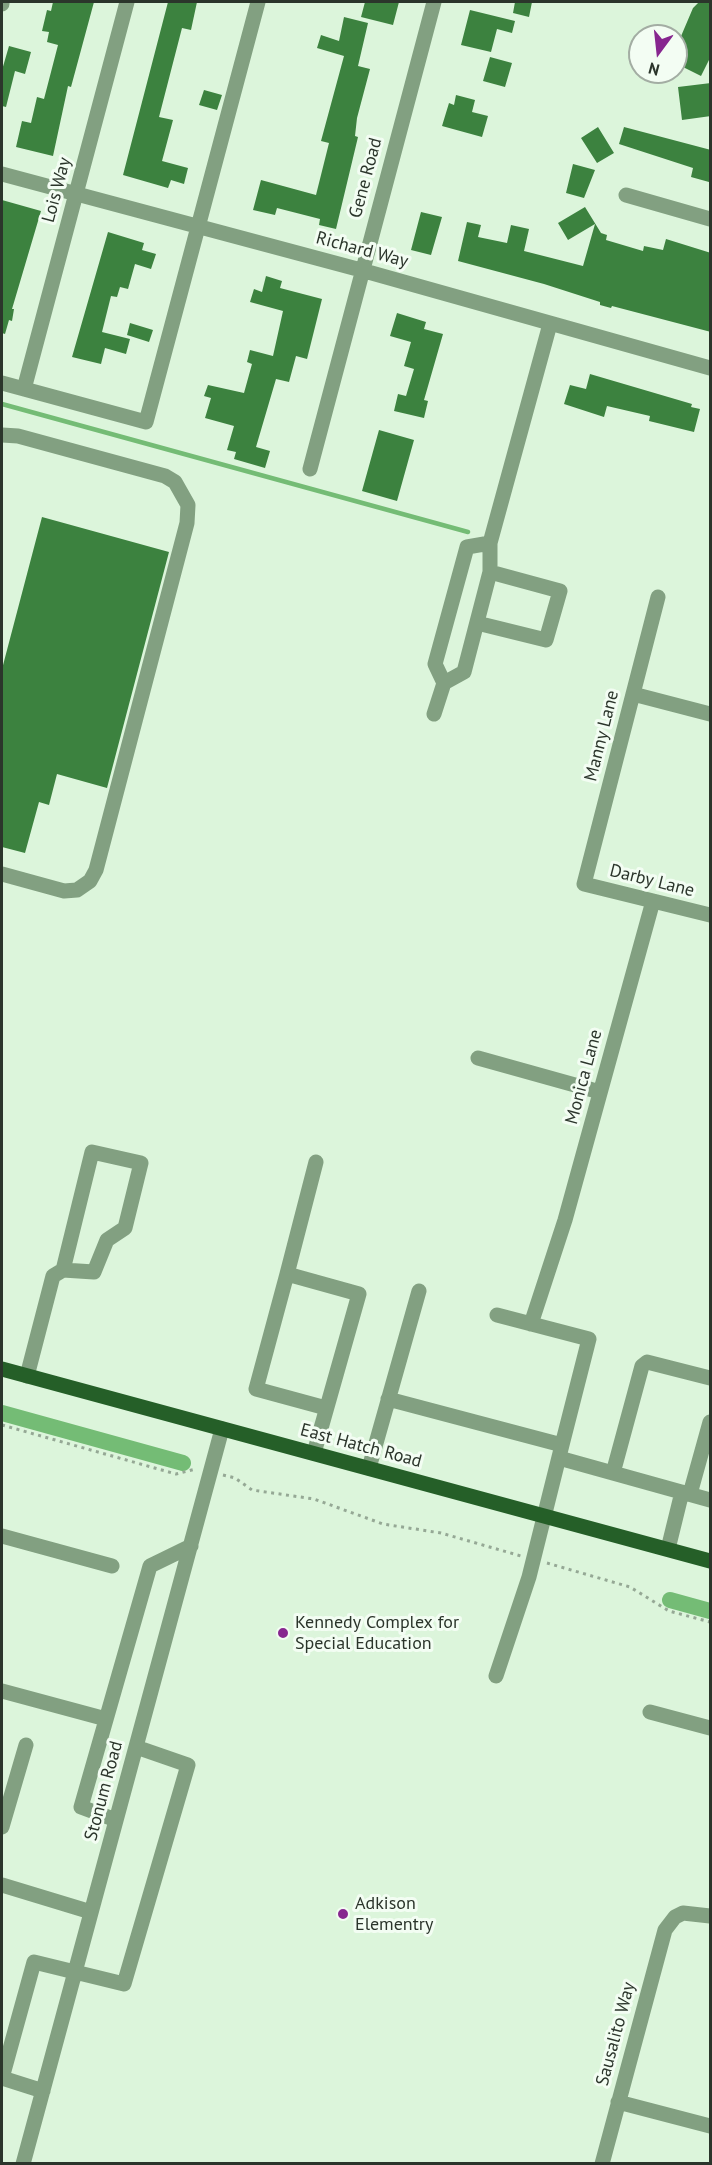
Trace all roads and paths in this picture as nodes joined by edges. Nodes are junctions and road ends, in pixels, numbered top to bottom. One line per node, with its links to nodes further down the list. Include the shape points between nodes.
1 (127, 2): 5 (street, Lois Way)
2 (258, 2): 8 (street)
3 (434, 2): 9 (street, Gene Road)
4 (2, 174): 5 (street, Richard Way)
5 (76, 195): 8 (street, Richard Way); 13 (street, Lois Way)
6 (626, 195): 7 (street)
7 (711, 219)
8 (197, 227): 9 (street, Richard Way); 13 (street, via 146,422)
9 (361, 270): 10 (street, Richard Way); 15 (street, Gene Road)
10 (550, 324): 11 (street, Richard Way); 16 (street)
11 (711, 368)
12 (2, 383): 13 (street)
13 (24, 389)
14 (2, 435): 24 (street, via 165,476 175,482 188,505 187,523 96,870 90,881 77,890 64,891)
15 (310, 469)
16 (490, 543): 17 (street); 20 (street, via 467,547 435,664)
17 (490, 572): 19 (street); 19 (street, via 560,591 546,640)
18 (658, 597): 21 (street, Manny Lane)
19 (477, 623): 20 (street, via 464,672)
20 (444, 683): 22 (street)
21 (633, 694): 23 (street); 25 (street, Manny Lane)
22 (435, 714)
23 (711, 714)
24 (2, 874)
25 (584, 884): 26 (street, Darby Lane)
26 (653, 901): 27 (street, Darby Lane); 29 (street, Monica Lane)
27 (711, 915)
28 (478, 1058): 29 (street)
29 (600, 1092): 35 (street, Monica Lane)
30 (316, 1162): 32 (street)
31 (63, 1270): 31 (street, via 92,1152 141,1163 125,1228 107,1240 94,1272); 37 (street, via 53,1276)
32 (287, 1274): 40 (street, via 256,1389); 40 (street, via 359,1294)
33 (419, 1291): 39 (street)
34 (497, 1315): 35 (street)
35 (531, 1324): 44 (street, via 589,1339)
36 (2, 1369): 37 (main road, East Hatch Road)
37 (27, 1376): 43 (main road, East Hatch Road)
38 (711, 1378): 48 (street, via 647,1362 642,1366)
39 (388, 1399): 44 (street); 46 (street)
40 (326, 1408): 45 (street)
41 (711, 1422): 49 (street)
42 (2, 1425): 47 (path, via 176,1474 196,1469)
43 (222, 1429): 45 (main road, East Hatch Road); 47 (street, Stonum Road)
44 (560, 1452): 48 (street); 51 (street)
45 (314, 1453): 46 (main road, East Hatch Road)
46 (369, 1468): 51 (main road, East Hatch Road)
47 (211, 1472): 53 (street, Stonum Road); 55 (path, via 235,1478 252,1490 314,1499 384,1524 441,1533)
48 (613, 1473): 49 (street)
49 (686, 1493): 50 (street); 54 (street)
50 (711, 1500)
51 (545, 1516): 54 (main road, East Hatch Road); 55 (street)
52 (2, 1536): 57 (street)
53 (190, 1546): 62 (street, via 150,1566); 65 (street, Stonum Road)
54 (668, 1549): 56 (main road, East Hatch Road)
55 (534, 1560): 58 (path, via 630,1587 669,1611); 59 (street)
56 (711, 1561)
57 (112, 1566)
58 (711, 1622)
59 (496, 1676)
60 (2, 1691): 62 (street)
61 (650, 1712): 63 (street)
62 (106, 1719): 66 (street, via 81,1807)
63 (711, 1728)
64 (26, 1745): 67 (street)
65 (136, 1747): 66 (street, Stonum Road); 71 (street, via 188,1765 124,1984)
66 (116, 1820): 69 (street, Stonum Road)
67 (2, 1827)
68 (2, 1885): 69 (street)
69 (91, 1912): 71 (street, Stonum Road)
70 (711, 1916): 74 (street, Sausalito Way, via 688,1912 675,1917 665,1930)
71 (75, 1972): 72 (street, via 34,1962); 73 (street, Stonum Road)
72 (2, 2078): 73 (street)
73 (43, 2091): 76 (street, Stonum Road)
74 (618, 2102): 75 (street); 77 (street, Sausalito Way)
75 (711, 2126)
76 (23, 2163)
77 (602, 2163)

